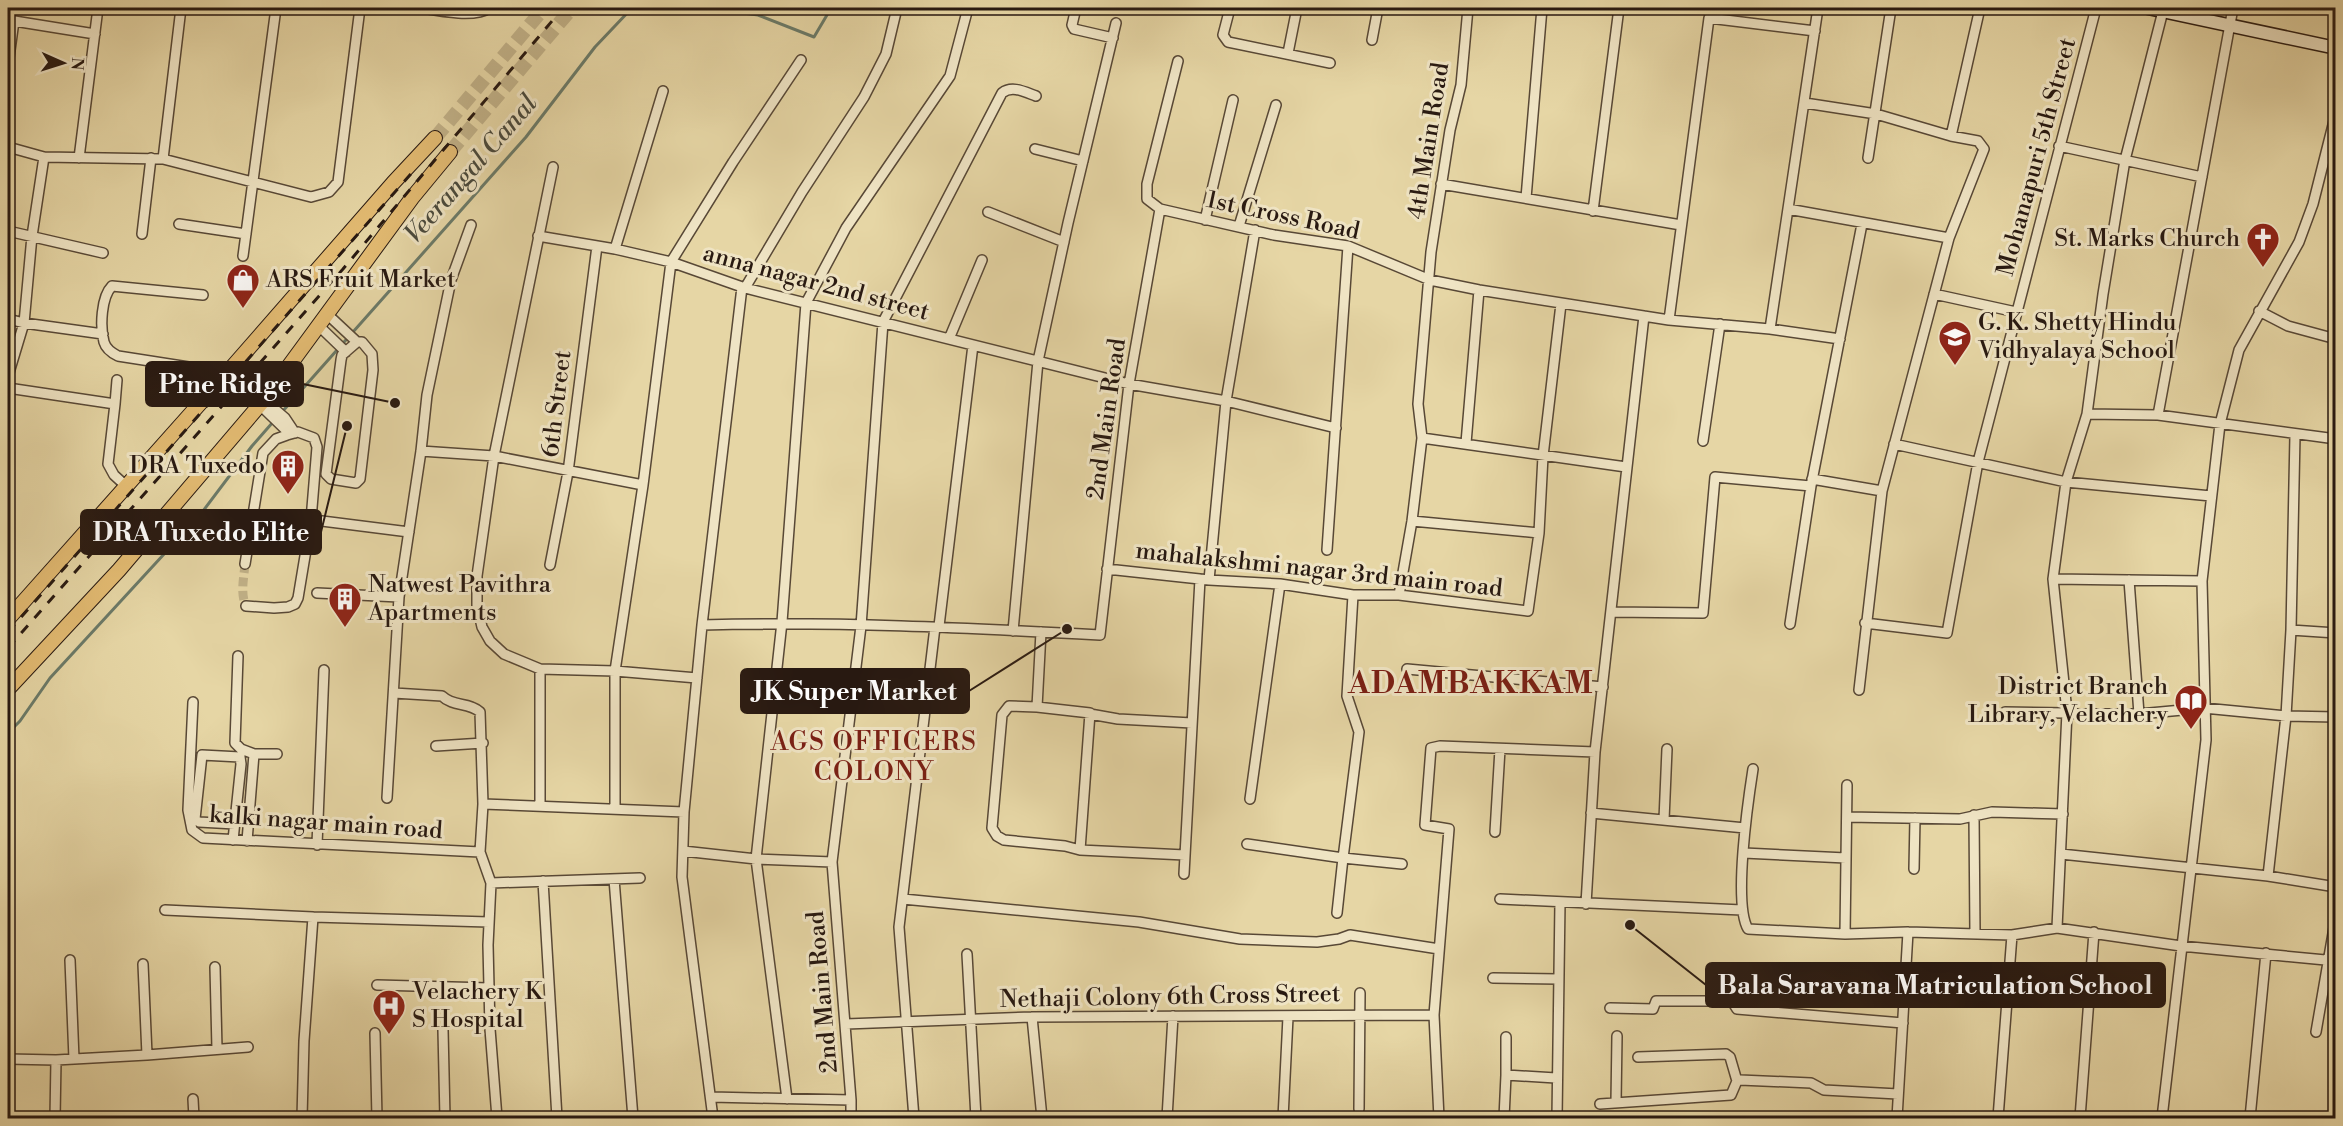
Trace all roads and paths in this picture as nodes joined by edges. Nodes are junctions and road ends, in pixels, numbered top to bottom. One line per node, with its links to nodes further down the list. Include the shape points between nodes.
1 (98, 8): 28 (street)
2 (181, 8): 54 (street)
3 (276, 8): 59 (street)
4 (360, 8): 59 (street, via 338,182 329,192 311,197)
5 (423, 8): 22 (street)
6 (489, 8): 22 (street, via 463,13)
7 (897, 8): 90 (street, via 886,54 864,97)
8 (968, 8): 94 (street, via 950,76 846,228)
9 (1076, 8): 29 (street, via 1072,25 1076,30)
10 (1230, 8): 32 (street, via 1225,40)
11 (1297, 8): 32 (street)
12 (1378, 8): 30 (street)
13 (1468, 8): 61 (street, 4th Main Road, via 1461,85)
14 (1542, 8): 63 (street)
15 (1619, 8): 66 (street)
16 (1818, 8): 27 (street)
17 (1891, 8): 43 (street)
18 (1980, 8): 44 (street)
19 (2096, 8): 46 (street, Mohanapuri 5th Street)
20 (2148, 8): 23 (street)
21 (2233, 8): 26 (street)
22 (436, 9)
23 (2163, 11): 26 (street); 55 (street)
24 (11, 20): 28 (street); 36 (street)
25 (1116, 23): 29 (street)
26 (2229, 26): 31 (street); 58 (street)
27 (1815, 31): 40 (street); 72 (street, via 1709,18)
28 (94, 34): 51 (street)
29 (1113, 38): 56 (street)
30 (1372, 40)
31 (2336, 48)
32 (1288, 53): 35 (street)
33 (801, 60): 88 (street)
34 (1178, 61): 64 (street, via 1147,184 1147,199)
35 (1330, 63)
36 (8, 65)
37 (663, 91): 84 (street)
38 (1036, 96): 102 (street, via 1011,89 1002,93)
39 (1233, 100): 68 (street)
40 (1805, 103): 43 (street); 65 (street)
41 (1276, 105): 73 (street)
42 (2336, 113): 96 (street, via 2299,242)
43 (1876, 114): 44 (street); 53 (street)
44 (1951, 136): 80 (street, via 1978,141 1984,150)
45 (435, 138): 60 (main road)
46 (2059, 146): 55 (street); 97 (street, Mohanapuri 5th Street)
47 (8, 147): 50 (street)
48 (1035, 149): 56 (street)
49 (450, 152): 62 (main road)
50 (44, 157): 51 (street); 78 (street)
51 (79, 158): 52 (street)
52 (151, 158): 54 (street); 76 (street)
53 (1868, 158)
54 (163, 159): 59 (street)
55 (2126, 160): 58 (street); 122 (street)
56 (1083, 161): 81 (street)
57 (553, 167): 79 (street)
58 (2202, 177): 123 (street)
59 (253, 181): 77 (street)
60 (393, 183): 62 (main road); 114 (main road)
61 (1441, 184): 63 (street); 89 (street, 4th Main Road)
62 (412, 198): 100 (main road)
63 (1526, 198): 66 (street)
64 (1160, 210): 68 (street, 1st Cross Road); 117 (street, 2nd Main Road)
65 (1788, 210): 70 (street); 105 (street)
66 (1593, 211): 72 (street)
67 (988, 212): 81 (street)
68 (1205, 220): 73 (street, 1st Cross Road)
69 (179, 224): 77 (street)
70 (1862, 224): 80 (street); 109 (street)
71 (471, 225): 133 (street, via 451,280 438,338)
72 (1681, 225): 101 (street)
73 (1239, 226): 74 (street, 1st Cross Road)
74 (1255, 230): 83 (street, 1st Cross Road); 119 (street)
75 (8, 231): 78 (street)
76 (142, 234)
77 (246, 234): 86 (street)
78 (32, 236): 85 (street); 103 (street)
79 (538, 236): 82 (street, anna nagar 2nd street); 134 (street)
80 (1949, 238): 92 (street)
81 (1064, 242): 113 (street)
82 (597, 246): 84 (street, anna nagar 2nd street); 138 (street, 6th Street)
83 (1348, 246): 89 (street, 1st Cross Road); 125 (street)
84 (615, 249): 88 (street, anna nagar 2nd street)
85 (103, 253)
86 (243, 256)
87 (982, 260): 108 (street)
88 (671, 262): 90 (street, anna nagar 2nd street); 141 (street)
89 (1430, 280): 91 (street, 1st Cross Road); 128 (street, 4th Main Road, via 1418,404)
90 (743, 288): 94 (street, anna nagar 2nd street); 167 (street)
91 (1479, 290): 95 (street, 1st Cross Road); 131 (street)
92 (1934, 294): 97 (street); 132 (street)
93 (203, 295): 106 (street, via 112,286 106,291)
94 (806, 303): 102 (street, anna nagar 2nd street); 165 (street)
95 (1561, 304): 98 (street, 1st Cross Road); 135 (street)
96 (2259, 311): 110 (street, via 2288,326); 124 (street, via 2239,350)
97 (2016, 312): 136 (street, Mohanapuri 5th Street)
98 (1644, 316): 101 (street, 1st Cross Road); 137 (street)
99 (8, 319): 103 (street)
100 (323, 320): 107 (street); 112 (street); 121 (main road)
101 (1669, 320): 104 (street, 1st Cross Road)
102 (883, 322): 108 (street, anna nagar 2nd street); 169 (street, 2nd Main Road)
103 (24, 323): 106 (street); 115 (street)
104 (1720, 324): 105 (street, 1st Cross Road); 130 (street)
105 (1770, 329): 109 (street, 1st Cross Road)
106 (103, 334): 114 (street, via 108,349 118,356)
107 (351, 337): 112 (street); 112 (street, via 370,349 373,370 360,479 356,483 331,479 326,474)
108 (949, 339): 111 (street, anna nagar 2nd street)
109 (1840, 339): 139 (street)
110 (2336, 339)
111 (973, 345): 113 (street, anna nagar 2nd street); 170 (street)
112 (341, 348)
113 (1038, 361): 117 (street, anna nagar 2nd street); 172 (street)
114 (227, 373): 142 (main road)
115 (8, 376)
116 (117, 380): 120 (street)
117 (1129, 384): 119 (street, anna nagar 2nd street); 152 (street, 2nd Main Road)
118 (8, 388): 120 (street)
119 (1226, 401): 125 (street, anna nagar 2nd street); 153 (street)
120 (115, 404): 142 (street, via 108,464)
121 (266, 407): 126 (street); 182 (main road)
122 (2087, 414): 123 (street); 140 (street)
123 (2158, 415): 124 (street)
124 (2220, 424): 127 (street); 144 (street)
125 (1336, 428): 149 (street)
126 (292, 433): 150 (street, via 276,439 263,453); 162 (street, via 307,434 314,438 317,447 311,520 298,598 288,608)
127 (2295, 435): 129 (street); 171 (street)
128 (1422, 438): 131 (street); 146 (street, 4th Main Road)
129 (2336, 439)
130 (1703, 441)
131 (1467, 443): 135 (street)
132 (1894, 444): 136 (street); 143 (street)
133 (421, 451): 134 (street); 147 (street)
134 (494, 456): 138 (street); 176 (street, via 477,576 477,605 490,641 504,654)
135 (1544, 456): 137 (street); 148 (street)
136 (1978, 462): 140 (street); 166 (street, Mohanapuri 5th Street, via 1947,633)
137 (1626, 467): 163 (street)
138 (568, 472): 141 (street); 151 (street, 6th Street)
139 (1811, 482): 143 (street); 163 (street, via 1715,477 1703,613); 168 (street)
140 (2066, 482): 144 (street); 154 (street)
141 (643, 485): 179 (street)
142 (126, 486): 164 (main road)
143 (1882, 491): 166 (street)
144 (2211, 496): 156 (street)
145 (322, 520): 147 (street)
146 (1412, 521): 148 (street); 160 (street, 4th Main Road)
147 (409, 532): 161 (street)
148 (1539, 533): 160 (street, mahalakshmi nagar 3rd main road, via 1528,611)
149 (1327, 550)
150 (245, 564)
151 (550, 565)
152 (1107, 569): 153 (street, mahalakshmi nagar 3rd main road); 173 (street, 2nd Main Road, via 1100,635)
153 (1204, 579): 157 (street, mahalakshmi nagar 3rd main road); 194 (street)
154 (2053, 579): 155 (street); 189 (street)
155 (2129, 580): 156 (street); 191 (street)
156 (2202, 581): 187 (street)
157 (1280, 584): 159 (street, mahalakshmi nagar 3rd main road); 206 (street)
158 (317, 593): 161 (street)
159 (1353, 595): 160 (street, mahalakshmi nagar 3rd main road); 233 (street, via 1347,696 1359,732)
160 (1399, 595)
161 (399, 597): 184 (street)
162 (246, 606)
163 (1611, 612): 181 (street)
164 (8, 619)
165 (782, 622): 167 (street); 169 (street); 232 (street)
166 (1865, 623): 183 (street)
167 (702, 624): 180 (street)
168 (1790, 624)
169 (861, 626): 170 (street); 235 (street, 2nd Main Road)
170 (937, 626): 172 (street); 246 (street)
171 (2291, 630): 174 (street); 192 (street)
172 (1013, 631): 173 (street)
173 (1041, 632): 186 (street)
174 (2336, 633)
175 (238, 656): 200 (street, via 235,743)
176 (540, 669): 179 (street); 208 (street)
177 (1407, 669): 181 (street)
178 (324, 670): 225 (street)
179 (615, 671): 180 (street); 209 (street)
180 (696, 678): 210 (street)
181 (1603, 687): 199 (street)
182 (8, 689)
183 (1859, 690)
184 (394, 693): 195 (street, via 442,696 448,702 474,706 480,712); 205 (street)
185 (193, 702): 203 (street, kalki nagar main road)
186 (1037, 706): 190 (street); 226 (street, via 1009,706 1002,715 992,828 1004,840)
187 (2204, 708): 191 (street); 192 (street); 238 (street, via 2206,740)
188 (2005, 712): 189 (street)
189 (2067, 712): 191 (street); 212 (street)
190 (1090, 714): 194 (street); 226 (street)
191 (2139, 714)
192 (2286, 717): 193 (street); 240 (street)
193 (2336, 717)
194 (1192, 723): 231 (street)
195 (483, 744): 196 (street); 207 (street)
196 (436, 746)
197 (1500, 749): 199 (street); 220 (street); 263 (street, via 1431,748 1425,825 1449,829)
198 (1667, 749): 216 (street)
199 (1595, 752): 211 (street)
200 (254, 753): 201 (street); 223 (street)
201 (277, 754)
202 (1753, 769): 219 (street)
203 (193, 785): 217 (street, via 195,819); 218 (street, via 202,755 240,757); 221 (street, kalki nagar main road, via 188,810 192,830)
204 (1847, 785): 214 (street)
205 (387, 798)
206 (1250, 799)
207 (483, 804): 208 (street); 228 (street)
208 (540, 806): 209 (street)
209 (615, 807): 210 (street)
210 (684, 812): 227 (street)
211 (1591, 813): 216 (street); 249 (street)
212 (2063, 814): 213 (street); 230 (street)
213 (1974, 815): 215 (street, via 1960,819); 260 (street)
214 (1846, 817): 215 (street); 234 (street)
215 (1915, 818): 237 (street)
216 (1664, 820): 219 (street)
217 (201, 822): 218 (street); 221 (street)
218 (235, 824): 222 (street)
219 (1745, 828): 229 (street)
220 (1495, 832)
221 (201, 836): 222 (street, kalki nagar main road)
222 (233, 840): 223 (street, kalki nagar main road)
223 (247, 841): 225 (street, kalki nagar main road)
224 (1247, 844): 233 (street)
225 (317, 845): 228 (street, kalki nagar main road)
226 (1080, 850): 231 (street)
227 (683, 851): 232 (street); 301 (street, via 682,877)
228 (480, 852): 244 (street)
229 (1744, 853): 234 (street); 251 (street)
230 (2061, 854): 238 (street); 256 (street)
231 (1185, 855): 239 (street)
232 (756, 858): 235 (street); 303 (street)
233 (1343, 858): 236 (street); 252 (street)
234 (1846, 858): 259 (street)
235 (832, 862): 284 (street, 2nd Main Road)
236 (1402, 864)
237 (1914, 868)
238 (2192, 868): 240 (street); 262 (street)
239 (1184, 874)
240 (2268, 876): 245 (street)
241 (639, 878): 242 (street)
242 (615, 879): 243 (street); 315 (street)
243 (543, 881): 244 (street); 314 (street)
244 (491, 884): 255 (street)
245 (2336, 887)
246 (903, 899): 263 (street, via 1139,922 1240,939 1317,942 1350,935); 282 (street, via 899,927)
247 (1500, 899): 248 (street)
248 (1560, 902): 249 (street); 271 (street)
249 (1586, 904): 251 (street)
250 (165, 910): 254 (street)
251 (1742, 910): 259 (street, via 1748,929)
252 (1337, 913)
253 (2336, 916): 267 (street)
254 (313, 917): 255 (street); 310 (street)
255 (489, 922): 273 (street)
256 (2057, 928): 258 (street); 261 (street)
257 (1908, 932): 259 (street); 260 (street); 283 (street)
258 (2094, 932): 262 (street); 328 (street)
259 (1845, 933)
260 (1975, 934): 261 (street)
261 (2012, 935): 327 (street)
262 (2181, 946): 264 (street); 329 (street)
263 (1439, 949): 277 (street)
264 (2266, 953): 267 (street); 330 (street)
265 (967, 954): 281 (street)
266 (70, 960): 295 (street)
267 (2332, 961): 286 (street)
268 (143, 964): 292 (street)
269 (215, 967): 291 (street)
270 (1493, 978): 271 (street)
271 (1558, 979): 298 (street)
272 (377, 985): 273 (street)
273 (489, 988): 313 (street)
274 (1360, 993): 276 (street)
275 (1610, 1008): 283 (street, via 1653,1009 1656,1001 1732,1001 1737,1009)
276 (1360, 1014): 277 (street, Nethaji Colony 6th Cross Street); 280 (street, Nethaji Colony 6th Cross Street); 307 (street)
277 (1434, 1015): 323 (street)
278 (1173, 1016): 279 (street, Nethaji Colony 6th Cross Street); 280 (street, Nethaji Colony 6th Cross Street); 321 (street)
279 (1032, 1017): 281 (street, Nethaji Colony 6th Cross Street); 320 (street)
280 (1288, 1017): 322 (street)
281 (970, 1018): 282 (street, Nethaji Colony 6th Cross Street); 319 (street)
282 (906, 1023): 284 (street, Nethaji Colony 6th Cross Street); 318 (street)
283 (1903, 1023): 300 (street)
284 (846, 1024): 304 (street, 2nd Main Road)
285 (443, 1030): 312 (street)
286 (2316, 1032)
287 (375, 1033): 311 (street)
288 (1617, 1036): 305 (street)
289 (1506, 1037): 297 (street)
290 (248, 1047): 291 (street)
291 (217, 1049): 292 (street)
292 (147, 1055): 295 (street)
293 (1638, 1057): 299 (street, via 1726,1054)
294 (8, 1059): 296 (street)
295 (74, 1059): 296 (street)
296 (56, 1060): 308 (street)
297 (1506, 1075): 298 (street); 324 (street)
298 (1556, 1078): 325 (street)
299 (1737, 1081): 300 (street, via 1812,1083 1824,1090); 305 (street, via 1731,1095)
300 (1898, 1094): 326 (street)
301 (711, 1098): 303 (street); 316 (street)
302 (193, 1099): 309 (street)
303 (787, 1099): 304 (street)
304 (851, 1100): 317 (street, 2nd Main Road)
305 (1616, 1102): 306 (street)
306 (1600, 1104)
307 (1359, 1110)
308 (55, 1119)
309 (194, 1119)
310 (302, 1119)
311 (377, 1119)
312 (445, 1119)
313 (497, 1119)
314 (557, 1119)
315 (633, 1119)
316 (713, 1119)
317 (851, 1119)
318 (914, 1119)
319 (976, 1119)
320 (1042, 1119)
321 (1167, 1119)
322 (1283, 1119)
323 (1439, 1119)
324 (1504, 1119)
325 (1557, 1119)
326 (1897, 1119)
327 (1998, 1119)
328 (2080, 1119)
329 (2162, 1119)
330 (2250, 1119)

